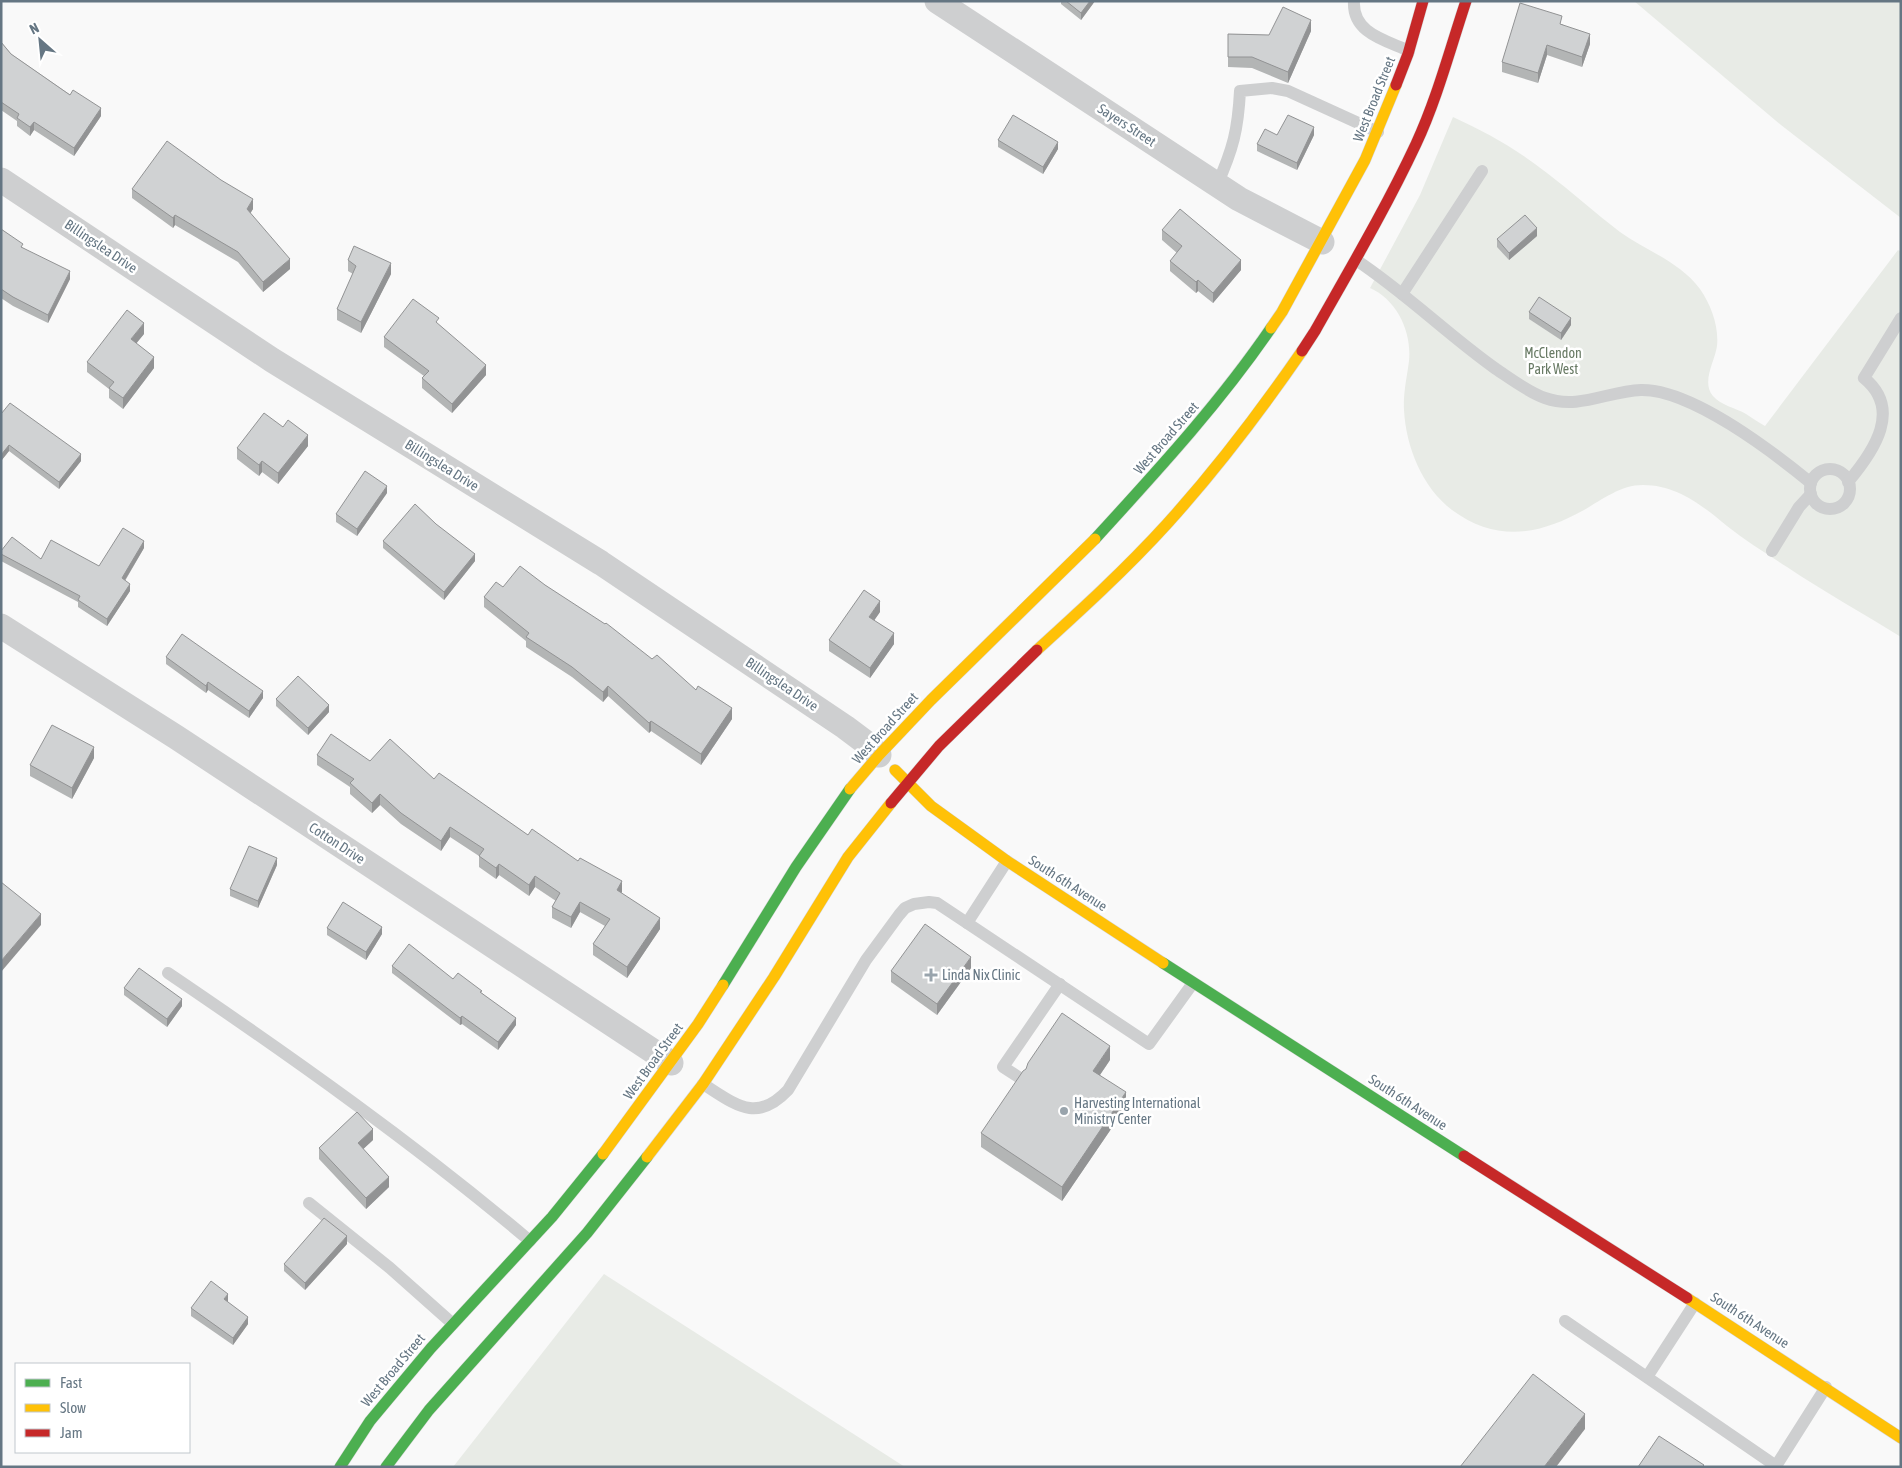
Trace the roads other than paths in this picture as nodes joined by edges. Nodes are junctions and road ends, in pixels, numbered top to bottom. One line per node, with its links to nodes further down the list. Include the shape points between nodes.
1 (937, 1): 9 (street, Sayers Street)
2 (1354, 1): 5 (lane, via 1355,16 1364,29)
3 (1423, 1): 5 (main road, West Broad Street)
4 (1466, 1): 11 (main road, via 1417,143 1390,199)
5 (1409, 51): 6 (main road, West Broad Street)
6 (1378, 132): 9 (lane, via 1288,91 1272,88 1240,91 1233,148); 10 (main road, West Broad Street)
7 (1482, 172): 12 (lane)
8 (1, 180): 18 (street, Billingslea Drive, via 272,360 601,563 845,727)
9 (1217, 185): 10 (street, Sayers Street)
10 (1326, 244): 18 (main road, West Broad Street, via 1243,370 1197,426 1086,550 974,657)
11 (1352, 258): 12 (lane); 19 (main road, via 1315,331 1269,399 1166,525 1111,582 1011,674)
12 (1402, 294): 15 (lane, via 1466,347 1537,395 1575,402 1627,391 1668,393 1701,408 1750,438 1785,462)
13 (1901, 318): 14 (lane, via 1864,378 1886,396 1891,416 1889,424 1881,440)
14 (1848, 482): 15 (lane, via 1842,473 1827,469 1814,476); 15 (lane, via 1849,494 1845,501 1832,508 1817,504)
15 (1811, 489): 16 (lane)
16 (1772, 551)
17 (1, 626): 25 (street, Cotton Drive, via 185,742)
18 (879, 755): 19 (main road, South 6th Avenue); 25 (main road, West Broad Street, via 824,825)
19 (907, 782): 20 (main road, South 6th Avenue, via 931,806); 27 (main road, via 848,858 774,977)
20 (1007, 861): 21 (lane); 23 (main road, South 6th Avenue)
21 (967, 923): 24 (lane); 27 (lane, via 937,903 922,902 905,908 866,960 788,1090 773,1103 753,1110 742,1108)
22 (168, 973): 29 (lane, via 392,1132)
23 (1193, 983): 24 (lane, via 1149,1044); 30 (main road, South 6th Avenue)
24 (1060, 984): 26 (lane, via 1003,1067)
25 (675, 1066): 29 (main road, West Broad Street)
26 (1020, 1078)
27 (699, 1082): 37 (main road, via 667,1132 586,1232 429,1410)
28 (309, 1203): 32 (lane)
29 (530, 1241): 32 (main road, West Broad Street)
30 (1695, 1303): 33 (lane); 34 (main road, South 6th Avenue)
31 (1565, 1322): 33 (lane)
32 (453, 1324): 36 (main road, West Broad Street, via 370,1421)
33 (1647, 1377): 34 (lane, via 1776,1466)
34 (1826, 1387): 35 (main road, South 6th Avenue)
35 (1901, 1438)
36 (340, 1467)
37 (386, 1467)

